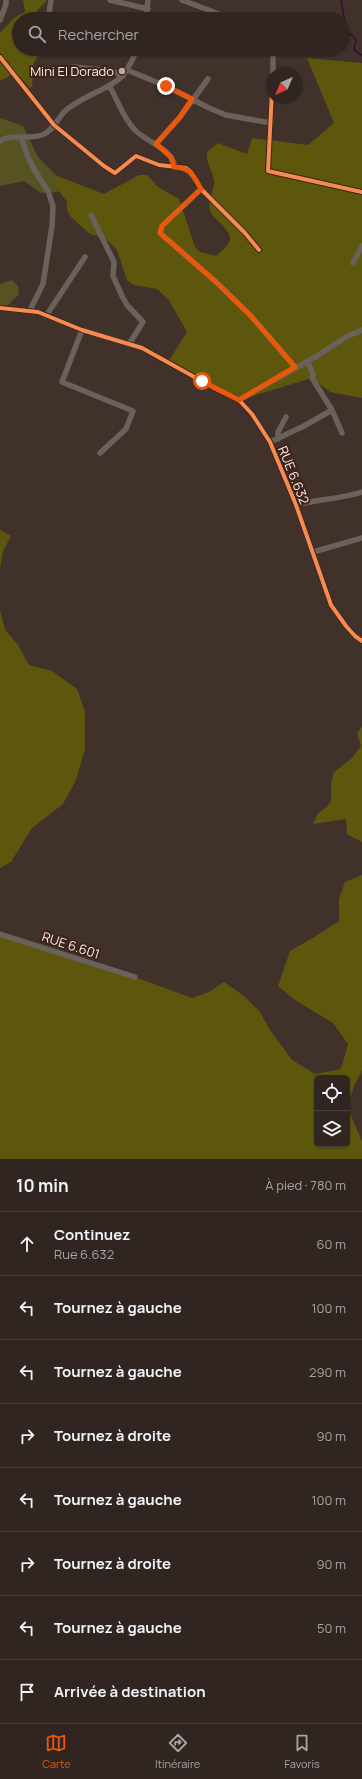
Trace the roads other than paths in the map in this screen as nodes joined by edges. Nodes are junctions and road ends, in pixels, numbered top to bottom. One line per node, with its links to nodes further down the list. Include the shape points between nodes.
1 (6, 0): 10 (street)
2 (51, 0): 7 (street)
3 (110, 0): 6 (street)
4 (148, 0): 6 (street)
5 (182, 0): 9 (street)
6 (148, 9): 8 (street)
7 (49, 12)
8 (147, 12)
9 (214, 12)
10 (0, 20)
11 (134, 56): 16 (street)
12 (0, 57): 23 (street)
13 (273, 58): 15 (street)
14 (74, 67): 17 (street)
15 (273, 68)
16 (127, 70): 17 (street); 20 (street)
17 (123, 76): 19 (street)
18 (208, 79): 20 (street)
19 (110, 87): 23 (street, via 69,108); 26 (street, via 127,123 136,132)
20 (192, 99): 22 (street, via 226,115); 26 (street)
21 (272, 104): 22 (street)
22 (271, 123): 29 (street, via 268,171)
23 (54, 125): 24 (street, via 42,135); 27 (street, via 112,173 136,156 159,165)
24 (21, 137): 25 (street); 36 (street, via 27,155 53,206 43,284)
25 (0, 141)
26 (156, 144): 27 (street, via 171,157)
27 (174, 167): 28 (street, via 186,168 191,172)
28 (201, 189): 32 (street); 42 (street, via 162,226 160,233 246,311)
29 (362, 192)
30 (91, 215): 40 (street, via 114,262 113,276 122,296 143,322)
31 (362, 246): 34 (street)
32 (258, 250)
33 (84, 257): 37 (street)
34 (353, 263)
35 (0, 308): 36 (street, RUE 6.632)
36 (30, 310): 37 (street, RUE 6.632)
37 (46, 316): 38 (street, RUE 6.632)
38 (82, 330): 40 (street, RUE 6.632); 49 (street, via 62,382 133,411 126,428)
39 (362, 330): 41 (street)
40 (130, 344): 43 (street, RUE 6.632)
41 (307, 361): 42 (street); 44 (street, via 313,374 312,378)
42 (295, 367): 43 (street)
43 (239, 400): 48 (street, RUE 6.632, via 252,414)
44 (332, 410): 46 (street); 47 (street)
45 (286, 417): 47 (street, via 278,432)
46 (342, 433)
47 (278, 439): 48 (street)
48 (270, 442): 51 (street, RUE 6.632)
49 (100, 453)
50 (362, 492): 51 (street)
51 (296, 505): 53 (street, RUE 6.632)
52 (362, 538): 53 (street)
53 (313, 552): 54 (street, RUE 6.632, via 331,605 350,631)
54 (362, 641)
55 (0, 934): 56 (street, RUE 6.601)
56 (134, 977)

